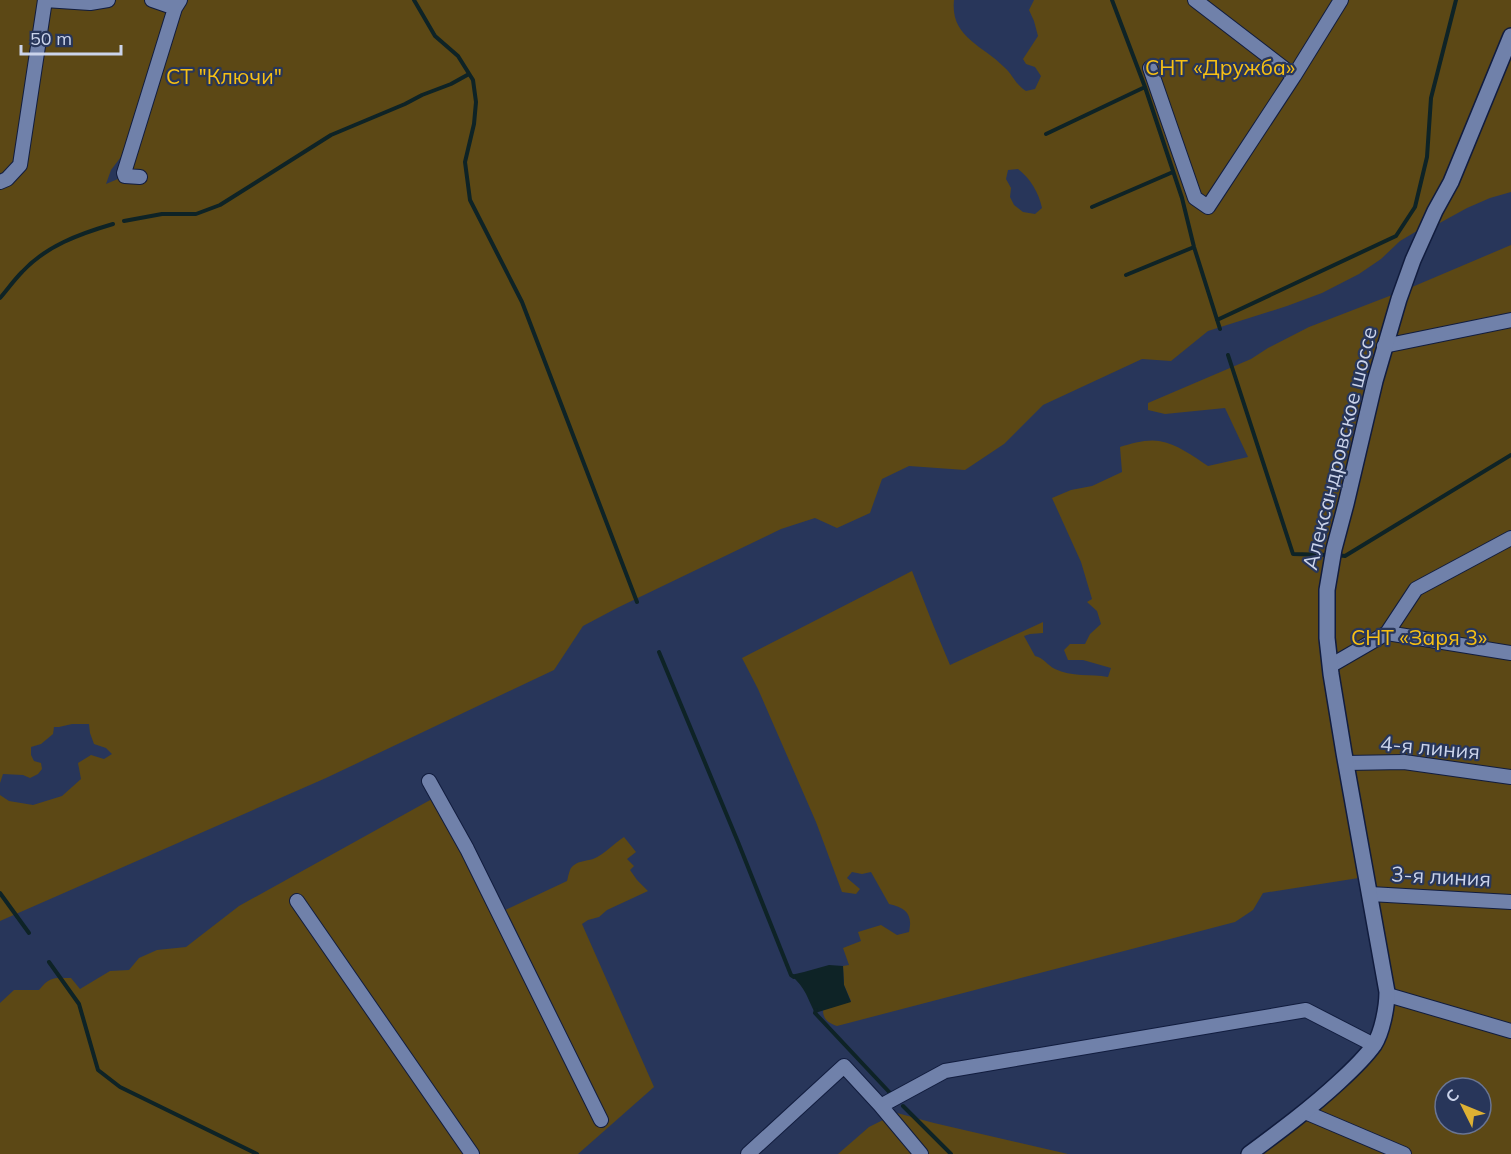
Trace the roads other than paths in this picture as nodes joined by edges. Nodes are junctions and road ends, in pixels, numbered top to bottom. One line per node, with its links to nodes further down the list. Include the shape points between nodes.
1 (45, 0): 2 (street); 11 (street, via 20,165)
2 (108, 0)
3 (152, 0): 6 (street)
4 (1195, 0): 9 (street)
5 (1341, 0): 9 (street)
6 (178, 4): 10 (street, via 123,173)
7 (1511, 36): 13 (street, Александровское шоссе, via 1451,182 1413,260)
8 (1150, 68): 9 (street, via 1195,198 1208,212)
9 (1294, 76)
10 (140, 177)
11 (3, 181)
12 (1511, 320): 13 (street)
13 (1384, 346): 17 (street, Александровское шоссе, via 1331,564 1327,590)
14 (1511, 538): 15 (street, via 1416,589)
15 (1387, 633): 16 (street); 17 (street)
16 (1511, 653)
17 (1330, 666): 18 (street, Александровское шоссе)
18 (1346, 763): 19 (street, 4-я линия, via 1404,762); 21 (street, Александровское шоссе)
19 (1511, 777)
20 (429, 781): 29 (street, via 467,849)
21 (1370, 894): 23 (street, 3-я линия); 24 (street, Александровское шоссе)
22 (297, 901): 30 (street)
23 (1511, 902)
24 (1388, 994): 25 (street); 26 (street, Александровское шоссе)
25 (1511, 1031)
26 (1374, 1045): 27 (street, via 1306,1010 945,1071); 28 (street, Александровское шоссе, via 1358,1065)
27 (886, 1103)
28 (1305, 1113): 33 (street, Александровское шоссе); 34 (street)
29 (601, 1120)
30 (472, 1154)
31 (748, 1154): 32 (street, via 844,1066)
32 (921, 1154)
33 (1249, 1154)
34 (1404, 1154)

